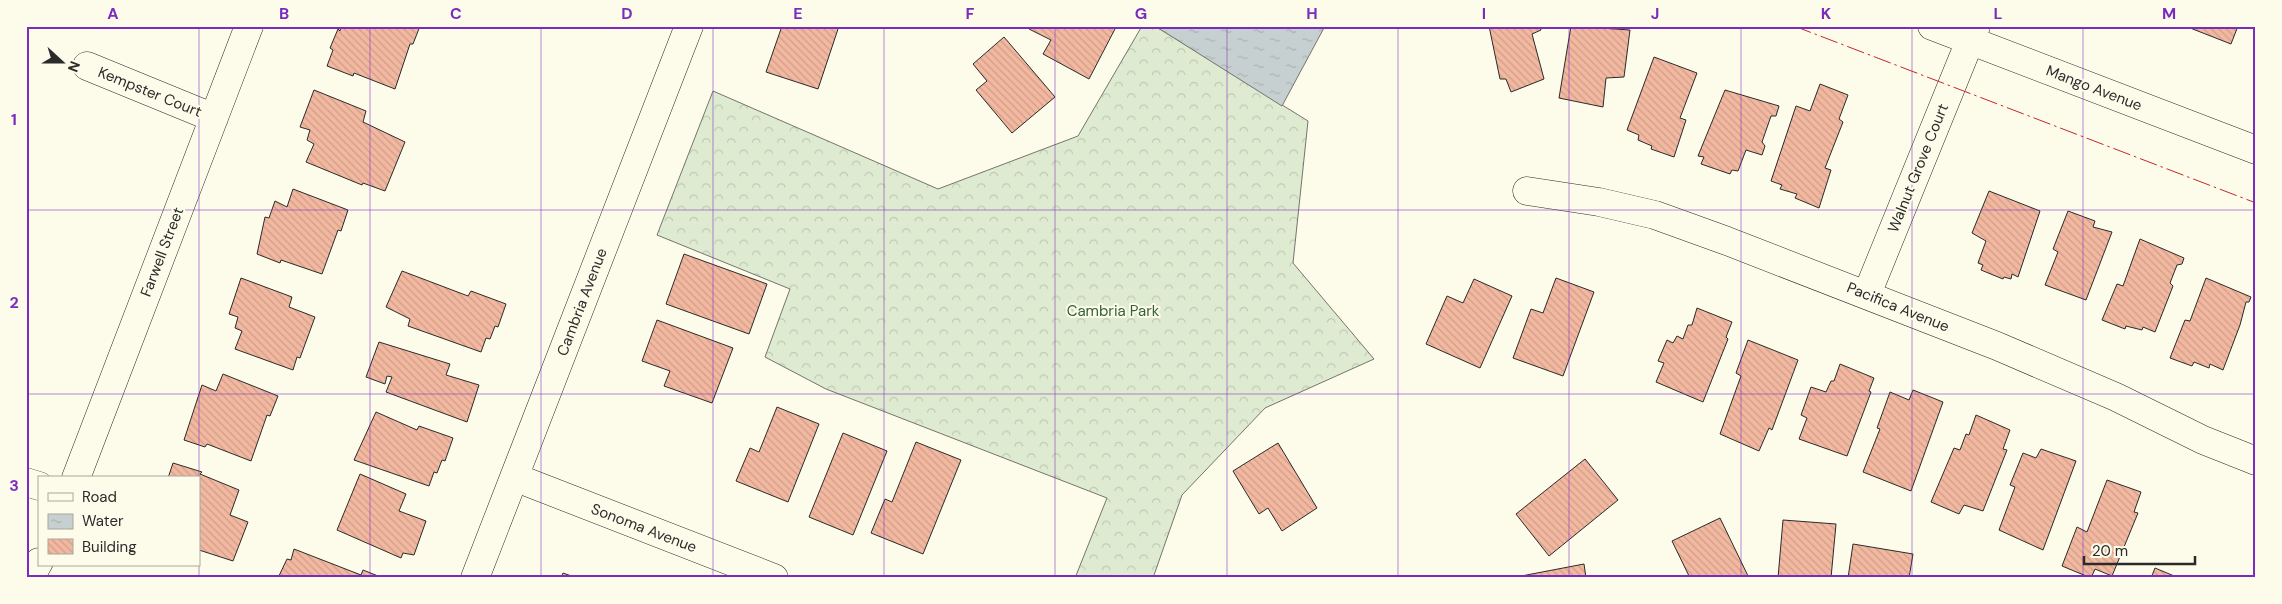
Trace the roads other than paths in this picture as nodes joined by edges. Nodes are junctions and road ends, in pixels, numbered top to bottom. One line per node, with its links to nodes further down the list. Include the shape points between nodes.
1 (249, 26): 6 (street, Farwell Street)
2 (690, 26): 12 (street, Cambria Avenue)
3 (1932, 26): 4 (street, Mango Avenue)
4 (1973, 34): 7 (street, Mango Avenue); 9 (street, Walnut Grove Court)
5 (87, 66): 6 (street, Kempster Court)
6 (214, 118): 11 (street, Farwell Street)
7 (2256, 150)
8 (1527, 191): 9 (street, Pacifica Avenue, via 1599,202 1654,215)
9 (1867, 294): 10 (street, Pacifica Avenue, via 2098,389 2203,440)
10 (2256, 460)
11 (77, 476)
12 (514, 477): 17 (street, Cambria Avenue); 18 (street, Sonoma Avenue)
13 (26, 482): 14 (street)
14 (38, 486)
15 (38, 564): 16 (street)
16 (30, 578)
17 (475, 578)
18 (774, 578)

